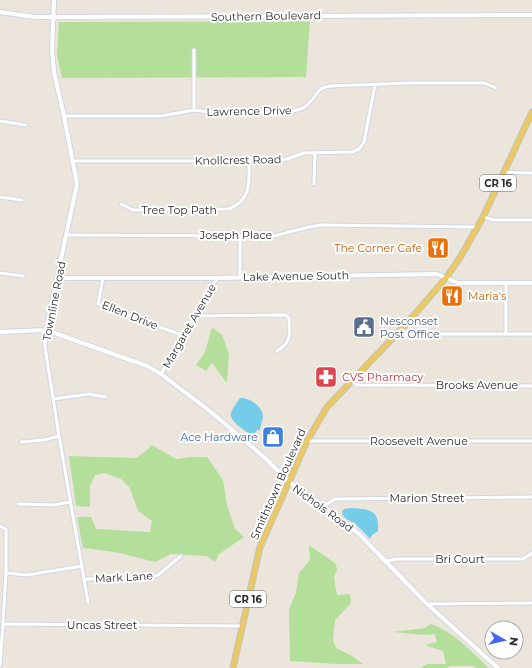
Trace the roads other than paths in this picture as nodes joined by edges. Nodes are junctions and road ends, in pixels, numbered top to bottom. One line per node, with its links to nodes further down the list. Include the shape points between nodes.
1 (54, 0): 4 (street, Townline Road)
2 (0, 12): 4 (street, Southern Boulevard)
3 (532, 15): 4 (street, Southern Boulevard)
4 (53, 17): 10 (street, Townline Road, via 54,72)
5 (194, 50): 8 (street)
6 (375, 85): 7 (street, Lawrence Drive, via 485,84); 8 (street, Lawrence Drive, via 323,87 301,110 288,112); 13 (street, Knollcrest Road, via 364,142 359,149 352,152)
7 (496, 88)
8 (194, 110): 10 (street, Lawrence Drive, via 161,116)
9 (532, 112): 16 (main road, Smithtown Boulevard / CR 16)
10 (64, 116): 14 (street, Townline Road)
11 (0, 121): 12 (street)
12 (26, 125)
13 (315, 152): 15 (street, Knollcrest Road, via 277,161); 18 (street)
14 (73, 161): 15 (street, Knollcrest Road); 25 (street, Townline Road, via 77,184)
15 (249, 161): 21 (street, Tree Top Path, via 247,194 243,200 229,209 133,210)
16 (504, 172): 17 (street); 22 (main road, Smithtown Boulevard / CR 16)
17 (532, 173)
18 (314, 184)
19 (0, 197): 20 (street)
20 (22, 200)
21 (121, 204)
22 (483, 217): 23 (street, via 495,220); 24 (main road, Smithtown Boulevard / CR 16)
23 (532, 220)
24 (477, 227): 26 (street, Joseph Place, via 321,225 274,236); 33 (main road, Smithtown Boulevard / CR 16)
25 (67, 235): 26 (street, Joseph Place); 30 (street, Townline Road)
26 (240, 236): 29 (street)
27 (0, 273): 28 (street)
28 (23, 276)
29 (240, 277): 32 (street, Lake Avenue South); 33 (street, Lake Avenue South, via 437,274)
30 (58, 278): 31 (street, Lake Avenue South); 37 (street, Townline Road)
31 (103, 278): 32 (street, Lake Avenue South); 42 (street, Ellen Drive, via 98,304)
32 (217, 278): 36 (street, Margaret Avenue)
33 (446, 278): 34 (street, Lake Avenue South, via 458,283); 39 (main road, Smithtown Boulevard / CR 16)
34 (506, 283): 35 (street, Lake Avenue South); 40 (street)
35 (532, 283)
36 (196, 316): 42 (street, Margaret Avenue); 43 (street, via 286,315 289,318 288,341)
37 (46, 330): 38 (street); 44 (street, Nichols Road, via 147,366); 48 (street, Townline Road, via 45,347)
38 (0, 332)
39 (397, 334): 40 (street); 45 (main road, Smithtown Boulevard / CR 16)
40 (506, 334): 41 (street)
41 (532, 334)
42 (184, 336): 44 (street, Margaret Avenue)
43 (277, 351)
44 (161, 374): 53 (street, Nichols Road, via 211,412)
45 (352, 382): 46 (street, Brooks Avenue, via 358,385); 50 (main road, Smithtown Boulevard / CR 16, via 327,407)
46 (532, 386)
47 (106, 397): 48 (street, via 89,394)
48 (54, 399): 49 (street, Townline Road)
49 (59, 436): 52 (street); 55 (street, Townline Road)
50 (307, 441): 51 (street, Roosevelt Avenue); 53 (main road, Smithtown Boulevard / CR 16)
51 (532, 441)
52 (21, 442)
53 (289, 482): 57 (street, Nichols Road); 69 (main road, Smithtown Boulevard / CR 16, via 260,547)
54 (532, 497): 57 (street, Marion Street, via 335,499)
55 (70, 502): 56 (street, via 54,505); 62 (street, Townline Road)
56 (18, 504)
57 (324, 506): 61 (street, Nichols Road)
58 (0, 526): 63 (street, via 6,529)
59 (532, 553): 61 (street, Bri Court, via 523,559)
60 (181, 556): 64 (street, Mark Lane, via 158,575 148,578)
61 (386, 561): 67 (street, Nichols Road)
62 (82, 566): 63 (street, via 27,575); 64 (street, Townline Road)
63 (6, 573): 68 (street)
64 (84, 579): 65 (street, Townline Road)
65 (88, 602)
66 (532, 603): 67 (street)
67 (427, 604): 73 (street, Nichols Road)
68 (3, 624): 69 (street, Uncas Street); 70 (street)
69 (242, 626): 72 (main road, Smithtown Boulevard / CR 16)
70 (0, 646): 71 (street)
71 (0, 665)
72 (233, 668)
73 (498, 668)

